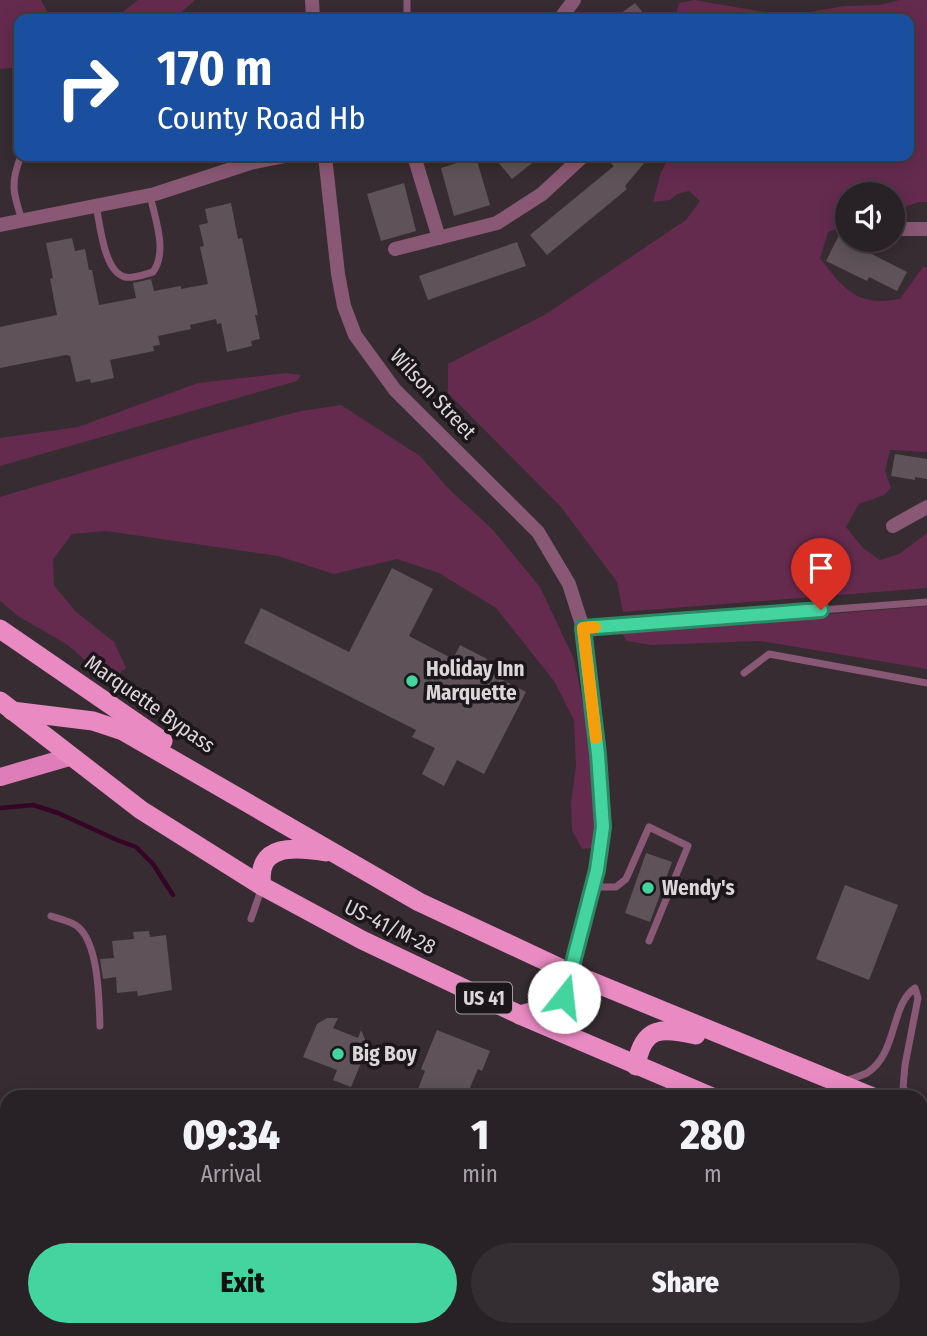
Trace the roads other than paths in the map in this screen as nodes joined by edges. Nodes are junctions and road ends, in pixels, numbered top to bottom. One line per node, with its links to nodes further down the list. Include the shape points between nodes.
1 (19, 161): 8 (lane, via 12,190)
2 (244, 161): 6 (street, via 187,185)
3 (326, 161): 17 (street, Wilson Street, via 338,274 355,335 395,390 538,533 569,584)
4 (416, 161): 12 (street)
5 (578, 161): 12 (street, via 542,194 497,223)
6 (150, 194): 7 (street); 7 (lane, via 161,252 158,266 153,272 127,278 109,263)
7 (96, 205): 8 (street)
8 (22, 220): 9 (street)
9 (0, 225)
10 (905, 229): 11 (street)
11 (927, 229)
12 (439, 237): 13 (street)
13 (395, 249)
14 (927, 507): 15 (street)
15 (893, 526)
16 (927, 602): 17 (lane)
17 (583, 628): 27 (street, Wilson Street, via 603,827)
18 (0, 629): 24 (highway, Marquette Bypass)
19 (744, 673): 20 (lane, via 769,654)
20 (927, 683)
21 (4, 707): 22 (highway, US 41); 24 (highway, via 93,721 123,731)
22 (69, 757): 23 (main road); 26 (highway, US-41/M-28 / US 41, via 141,810)
23 (0, 777)
24 (274, 817): 25 (highway, US-41/M-28)
25 (337, 855): 26 (highway, via 295,848 275,853 262,866); 31 (highway, US-41/M-28, via 419,902)
26 (262, 886): 29 (lane); 32 (highway, US-41/M-28 / US 41, via 362,940)
27 (593, 887): 30 (lane, via 616,887 626,879 649,827 688,846); 31 (street, Wilson Street)
28 (51, 916): 33 (lane, via 76,926 87,937 95,966)
29 (251, 919)
30 (649, 941)
31 (571, 973): 32 (highway, via 564,997 553,1006); 34 (highway, US-41/M-28)
32 (520, 1015): 35 (highway, US-41/M-28 / US 41)
33 (100, 1026)
34 (742, 1045): 35 (highway, via 660,1031 642,1042); 36 (highway, US-41/M-28)
35 (636, 1066): 37 (highway, US-41/M-28 / US 41)
36 (838, 1084): 38 (highway, US-41/M-28); 39 (lane, via 867,1073 881,1059 906,994 915,988 918,998)
37 (685, 1090)
38 (854, 1090)
39 (905, 1090)

